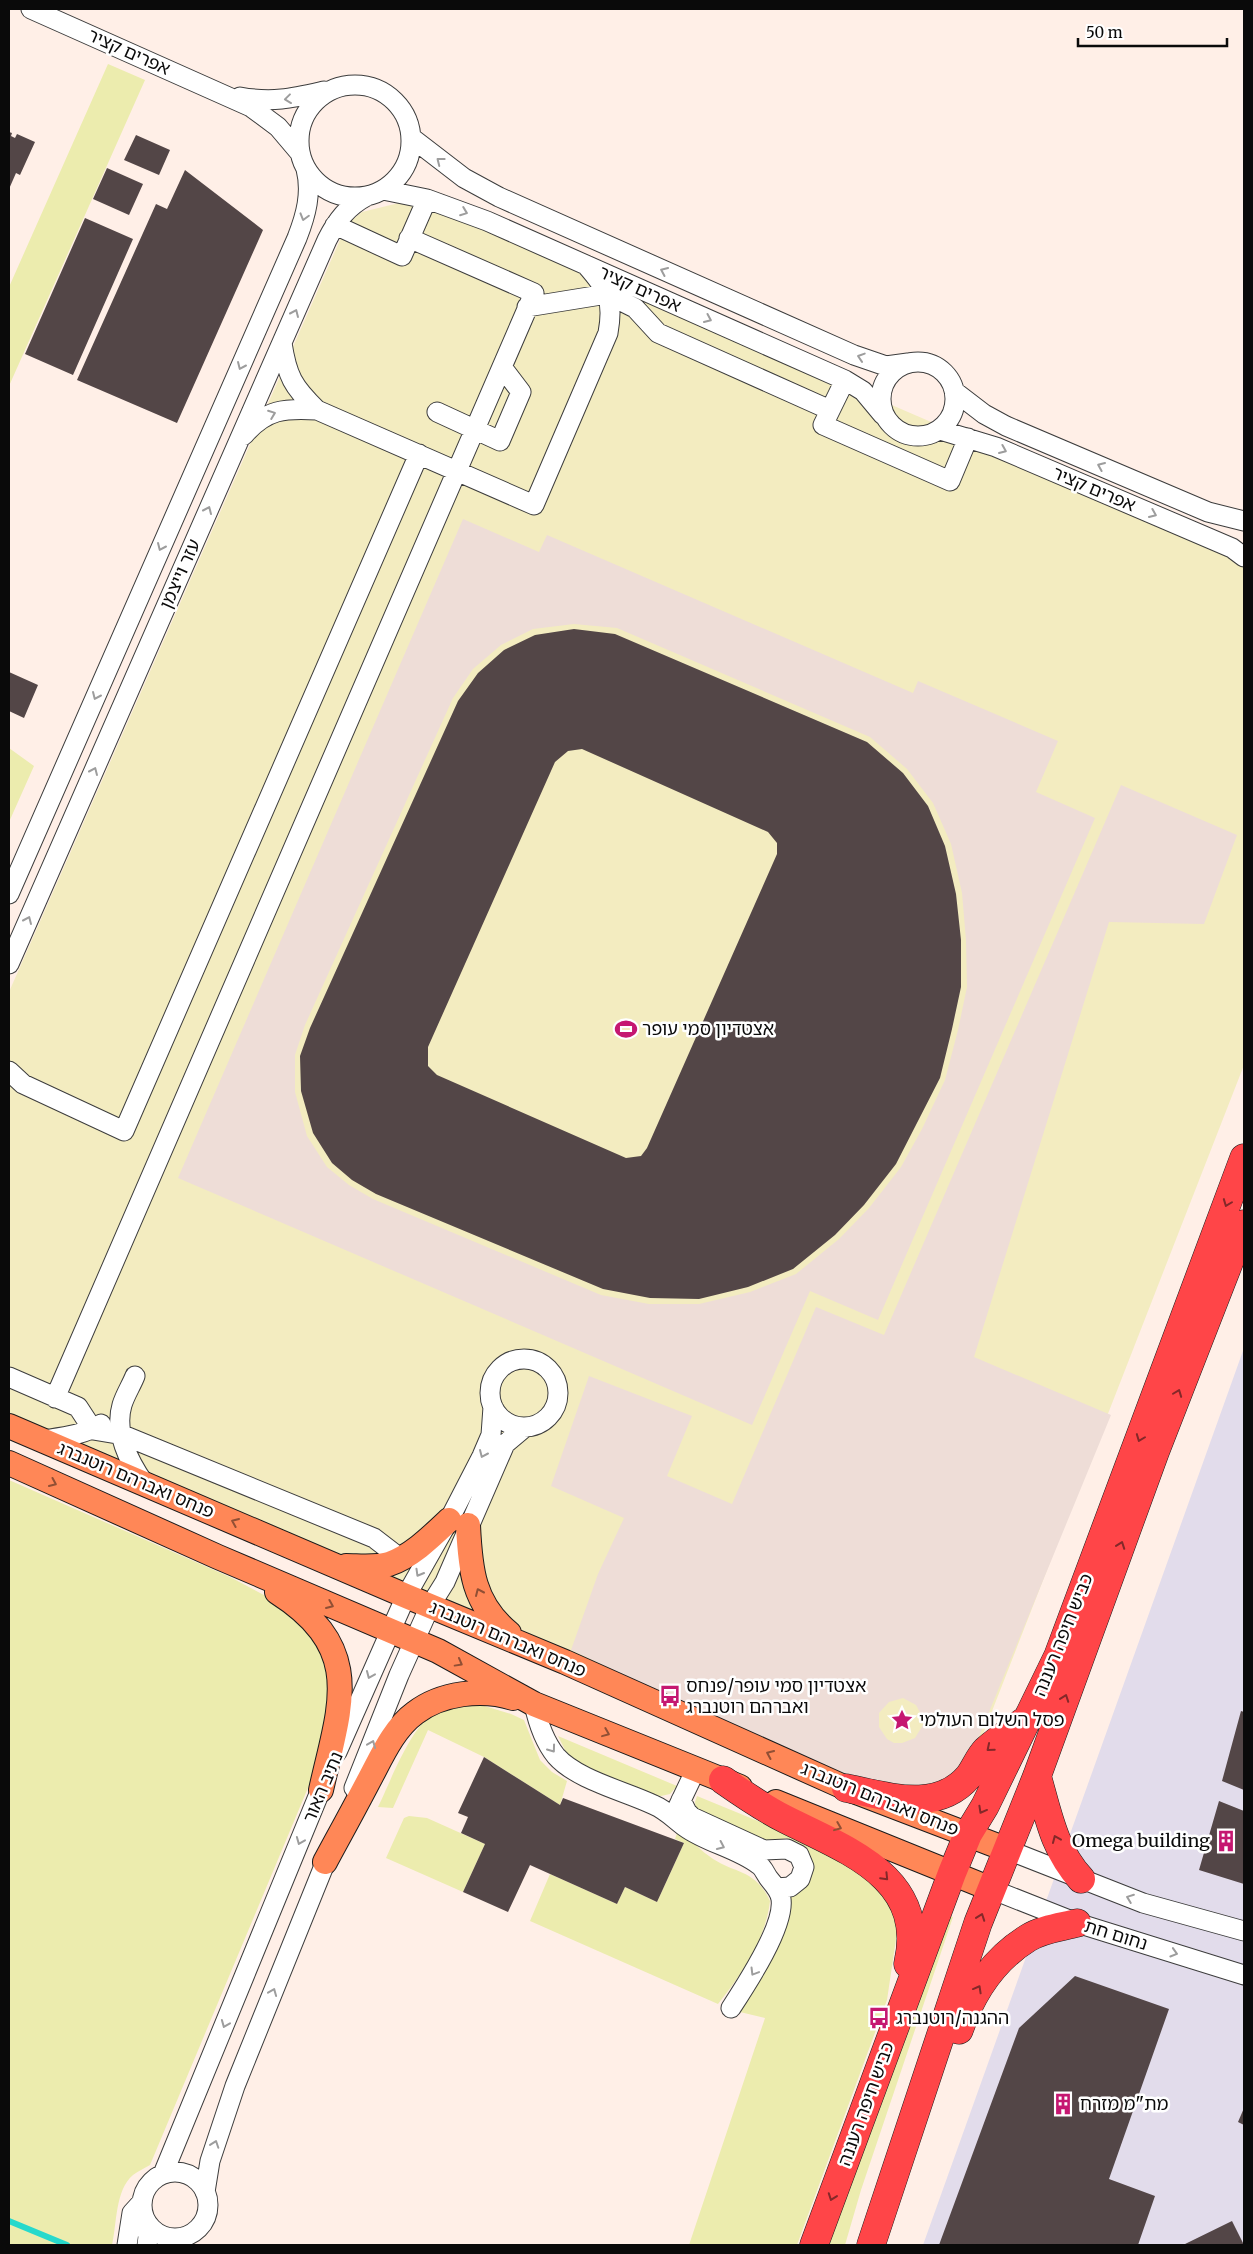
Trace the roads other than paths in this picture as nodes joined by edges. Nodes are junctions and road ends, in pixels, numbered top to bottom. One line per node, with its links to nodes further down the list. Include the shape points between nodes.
1 (31, 9): 3 (street, אפרים קציר)
2 (335, 88): 3 (street, אפרים קציר, one-way to 3, via 279,100); 4 (street, via 369,86 386,94 404,113); 5 (street, via 313,103 303,118 299,135)
3 (226, 94): 5 (street, אפרים קציר, via 265,116 284,132)
4 (412, 138): 6 (street, via 407,164 397,179); 17 (street, אפרים קציר, one-way to 4, via 886,366 854,355 499,197 464,178)
5 (303, 161): 6 (street, via 317,182 332,192 350,197); 33 (street, עזר וייצמן, one-way to 33, via 309,194 300,230)
6 (375, 193): 7 (street, אפרים קציר); 8 (street, עזר וייצמן, via 351,205)
7 (427, 199): 9 (street); 10 (street, אפרים קציר, one-way to 10, via 487,221)
8 (335, 225): 9 (street, via 402,256); 16 (street, עזר וייצמן, one-way to 8)
9 (410, 238): 13 (street, via 534,293)
10 (586, 265): 11 (street); 12 (street, אפרים קציר)
11 (607, 294): 13 (street); 14 (street); 15 (street, via 612,314)
12 (666, 300): 14 (street, via 650,301); 19 (street, אפרים קציר, one-way to 19)
13 (528, 307): 18 (street)
14 (635, 308): 15 (street); 22 (street, via 658,333)
15 (608, 333): 30 (street, via 534,505)
16 (282, 343): 21 (street, via 286,367 298,392); 28 (street, עזר וייצמן)
17 (908, 363): 20 (street, via 934,366 949,379); 24 (street, via 887,378 880,402)
18 (502, 367): 25 (street); 25 (street, via 521,392 500,441)
19 (844, 380): 22 (street); 24 (street, אפרים קציר, via 863,391)
20 (954, 391): 26 (street, via 955,404 949,420); 31 (street, אפרים קציר, one-way to 20, via 1208,512 1006,426)
21 (317, 410): 28 (street, one-way to 21, via 255,422 272,412); 29 (street)
22 (830, 410): 27 (street, via 823,426 950,480)
23 (437, 412): 25 (street)
24 (883, 415): 26 (street, via 891,426 908,435 929,436)
25 (475, 429): 30 (street)
26 (940, 430): 27 (street, אפרים קציר)
27 (968, 438): 32 (street, אפרים קציר, one-way to 32, via 1232,548)
28 (238, 442): 34 (street, עזר וייצמן, one-way to 28)
29 (419, 454): 30 (street); 36 (street, via 124,1131)
30 (457, 471): 41 (street)
31 (1244, 521)
32 (1244, 557)
33 (9, 894)
34 (9, 964)
35 (9, 1071): 36 (street)
36 (16, 1084)
37 (1244, 1158): 61 (highway, כביש חיפה רעננה, one-way to 61, via 1058,1656)
38 (1244, 1224): 63 (highway, כביש חיפה רעננה, one-way to 38, via 1154,1452)
39 (135, 1376): 42 (street)
40 (9, 1377): 41 (street)
41 (55, 1398): 46 (street, via 78,1407)
42 (122, 1405): 46 (street, via 111,1418); 47 (street)
43 (493, 1407): 45 (street, via 512,1426); 45 (street, via 490,1396 492,1383 502,1368 524,1359 541,1364 557,1382 559,1395 550,1416 541,1424); 51 (street, נתיב האור, one-way to 51, via 491,1435)
44 (9, 1426): 48 (main road, פנחס ואברהם רוטנברג)
45 (524, 1428): 51 (street, נתיב האור, via 505,1444)
46 (93, 1430): 47 (street); 48 (street)
47 (123, 1435): 50 (street, via 130,1463); 53 (street, via 374,1538)
48 (43, 1440): 50 (main road, פנחס ואברהם רוטנברג)
49 (9, 1463): 52 (main road, פנחס ואברהם רוטנברג, one-way to 52)
50 (144, 1483): 54 (main road, פנחס ואברהם רוטנברג, one-way to 50)
51 (458, 1523): 53 (main road); 55 (street, נתיב האור, one-way to 55); 56 (street, נתיב האור, via 445,1582); 59 (main road, one-way to 51, via 492,1617 476,1586)
52 (218, 1557): 57 (main road, פנחס ואברהם רוטנברג, one-way to 57); 66 (main road, via 280,1594 306,1614 326,1636 337,1660 340,1707)
53 (400, 1558): 54 (main road, via 388,1564)
54 (340, 1566): 55 (main road, פנחס ואברהם רוטנברג)
55 (406, 1596): 56 (main road, פנחס ואברהם רוטנברג); 57 (street, נתיב האור)
56 (430, 1606): 58 (street, נתיב האור); 59 (main road, פנחס ואברהם רוטנברג)
57 (392, 1632): 58 (main road, פנחס ואברהם רוטנברג); 66 (street, נתיב האור, one-way to 66, via 374,1664)
58 (416, 1642): 60 (main road, פנחס ואברהם רוטנברג, one-way to 60); 70 (street, נתיב האור, one-way to 58, via 399,1674)
59 (520, 1642): 65 (main road, פנחס ואברהם רוטנברג, one-way to 59)
60 (534, 1704): 62 (main road, פנחס ואברהם רוטנברג, one-way to 62); 67 (street, one-way to 67, via 546,1742 572,1770 656,1806); 70 (main road, via 502,1694 475,1694 448,1697 413,1714 388,1745)
61 (1028, 1718): 65 (highway, one-way to 65, via 985,1751 968,1777 944,1795 906,1800); 68 (highway, כביש חיפה רעננה, one-way to 68)
62 (696, 1769): 64 (main road, פנחס ואברהם רוטנברג); 67 (street)
63 (1036, 1776): 69 (highway, כביש חיפה רעננה); 72 (highway, one-way to 63, via 1067,1864 1050,1824)
64 (723, 1780): 71 (main road, פנחס ואברהם רוטנברג, one-way to 71); 79 (highway, one-way to 79, via 772,1812 857,1856 878,1870 896,1889 911,1925 911,1951)
65 (846, 1788): 68 (main road, פנחס ואברהם רוטנברג)
66 (321, 1790): 80 (street, נתיב האור, one-way to 80)
67 (677, 1808): 73 (street, one-way to 73, via 685,1827 761,1866); 73 (street, via 764,1850 787,1849 798,1855 804,1867 800,1879 790,1887)
68 (968, 1834): 69 (main road, פנחס ואברהם רוטנברג); 71 (highway, כביש חיפה רעננה)
69 (1008, 1850): 72 (street); 74 (highway, כביש חיפה רעננה)
70 (325, 1862): 81 (street, נתיב האור, one-way to 70, via 210,2161 235,2086)
71 (952, 1873): 74 (main road, פנחס ואברהם רוטנברג); 79 (highway, כביש חיפה רעננה)
72 (1081, 1880): 76 (street, one-way to 72, via 1143,1903)
73 (776, 1888): 78 (street, one-way to 78, via 782,1900 780,1916 758,1966)
74 (991, 1889): 75 (street, נחום חת); 90 (highway, כביש חיפה רעננה, one-way to 74)
75 (1077, 1923): 77 (street, נחום חת, one-way to 77); 91 (highway, one-way to 75, via 920,2142 965,2012 984,1978 1030,1937)
76 (1244, 1931)
77 (1244, 1975)
78 (731, 2008)
79 (891, 2036): 89 (highway, כביש חיפה רעננה, one-way to 89)
80 (163, 2174): 81 (street, via 173,2172 192,2176); 82 (street, via 148,2185)
81 (206, 2192): 83 (street, via 207,2212)
82 (142, 2202): 83 (street, via 145,2219 157,2232 165,2236); 84 (street, via 132,2213); 85 (street); 86 (street)
83 (194, 2237): 87 (street, via 191,2235); 88 (street)
84 (127, 2245)
85 (138, 2245)
86 (147, 2245)
87 (171, 2245)
88 (184, 2245)
89 (814, 2245)
90 (871, 2245)
91 (875, 2245)

